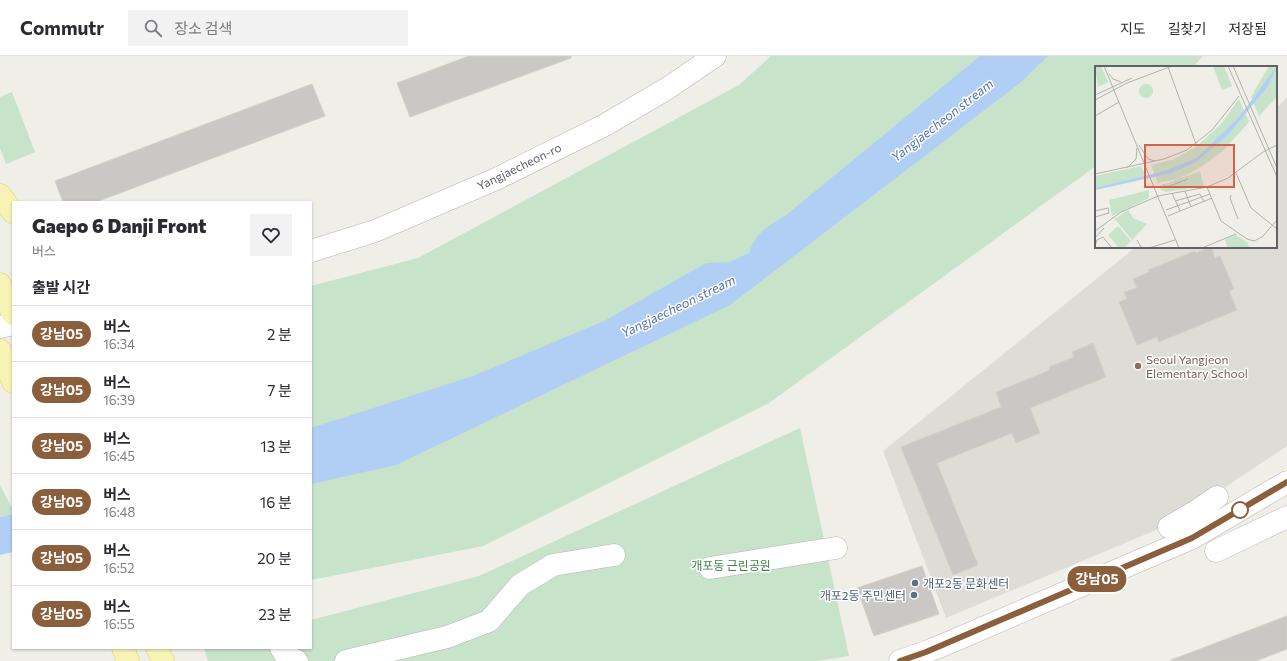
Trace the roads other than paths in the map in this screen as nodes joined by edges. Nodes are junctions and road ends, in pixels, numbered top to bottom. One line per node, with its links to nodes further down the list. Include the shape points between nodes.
1 (715, 56): 4 (street, Yangjaecheon-ro, via 668,88 604,125 496,179 375,231)
2 (0, 196): 3 (main road)
3 (12, 211)
4 (312, 250)
5 (0, 284): 6 (main road)
6 (12, 312)
7 (12, 324): 8 (street)
8 (0, 327)
9 (0, 350): 10 (main road)
10 (12, 380)
11 (1287, 482): 24 (street, via 1192,538)
12 (1217, 497): 14 (street)
13 (1287, 517): 16 (street)
14 (1169, 527)
15 (836, 548): 18 (street)
16 (1216, 551)
17 (614, 555): 23 (street, via 553,565 520,585 489,621 447,637)
18 (710, 568)
19 (157, 649): 21 (main road)
20 (282, 649): 22 (street, via 286,656)
21 (163, 661)
22 (297, 661)
23 (346, 661)
24 (901, 661)

